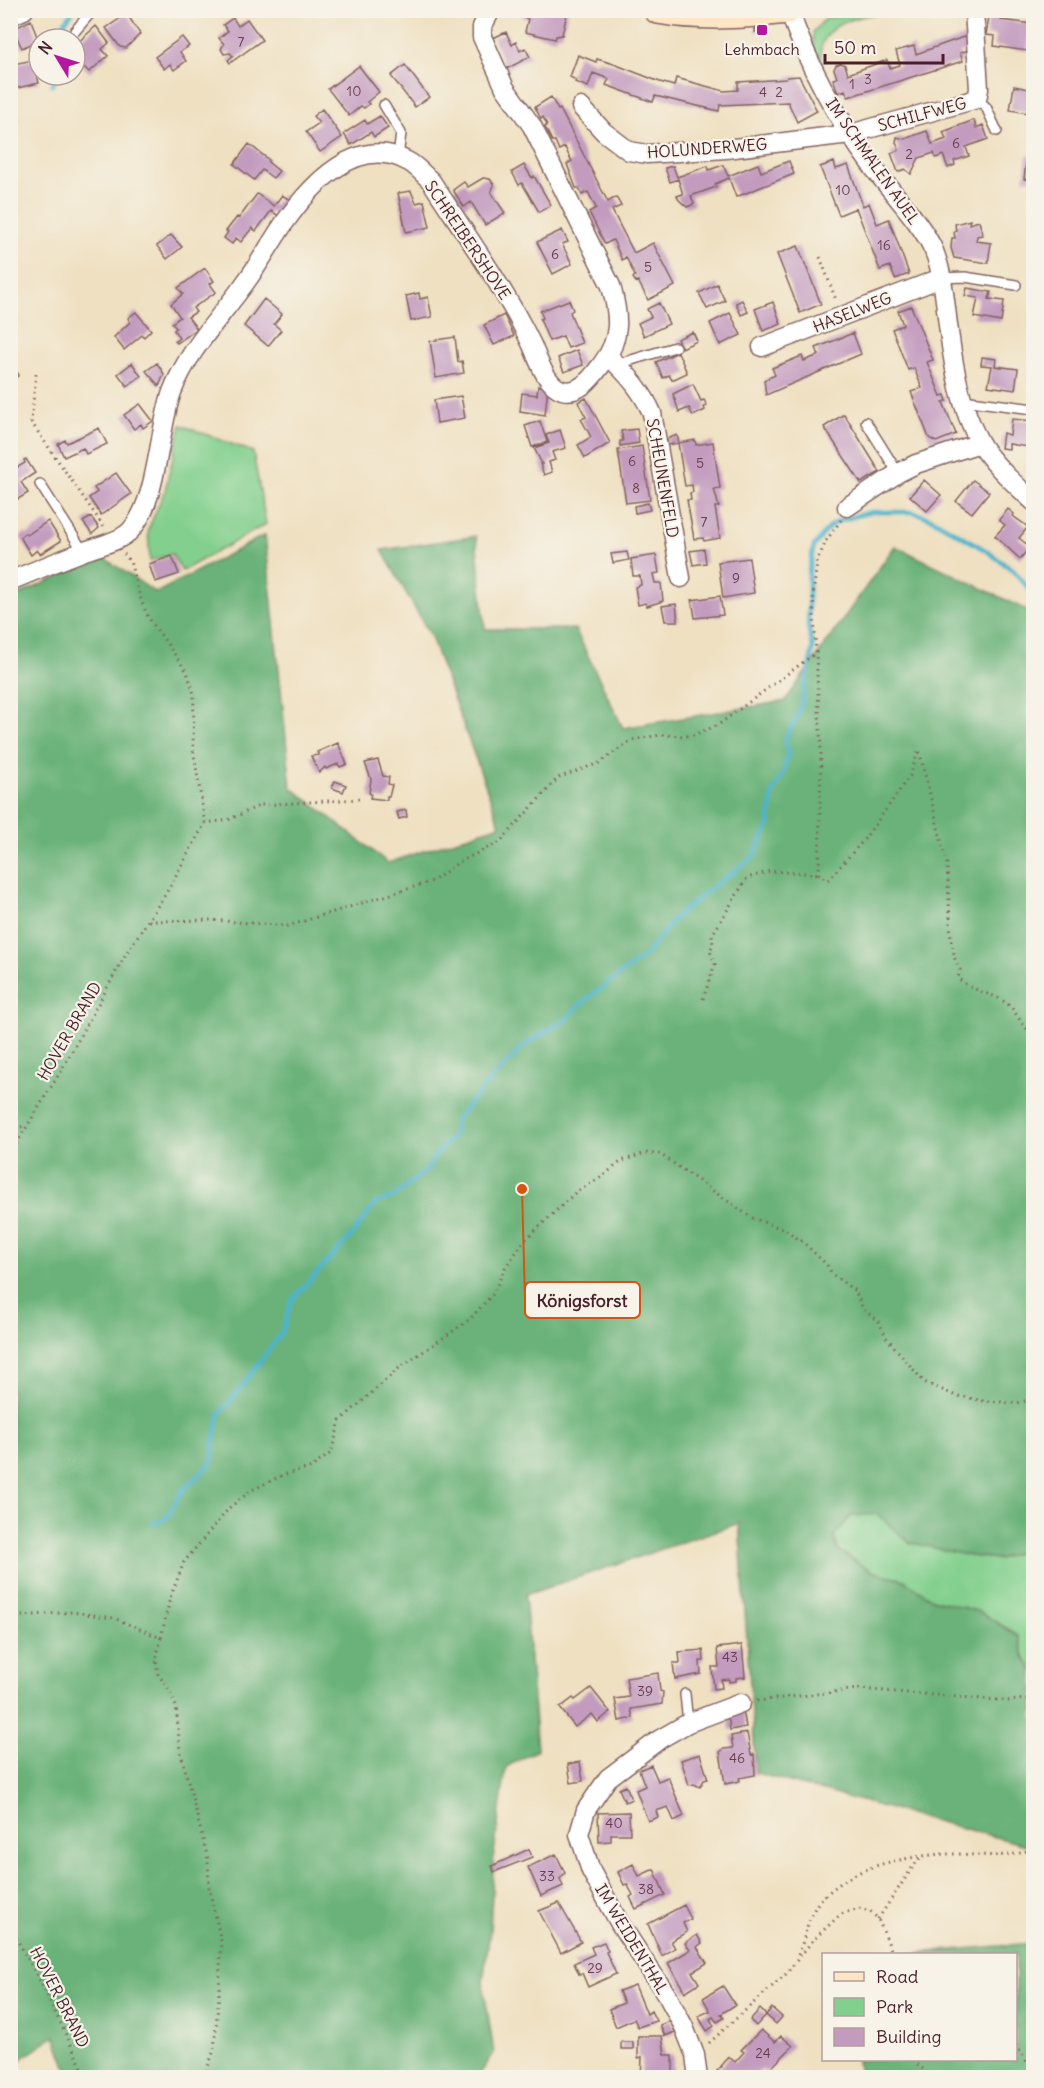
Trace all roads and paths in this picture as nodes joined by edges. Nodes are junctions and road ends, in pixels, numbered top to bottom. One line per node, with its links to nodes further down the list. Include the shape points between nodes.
1 (24, 10): 7 (street)
2 (93, 10): 8 (lane)
3 (491, 10): 21 (street, SCHREIBERSHOVE, via 482,27 482,37 505,88 532,126 611,286 618,313)
4 (658, 10): 5 (main road, via 720,16)
5 (788, 10): 13 (street, IM SCHMALEN AUEL, via 803,51)
6 (974, 10): 9 (street, SCHILFWEG)
7 (10, 16)
8 (78, 27)
9 (977, 99): 12 (lane, via 986,107); 13 (street, SCHILFWEG)
10 (384, 105): 14 (lane, via 401,133)
11 (581, 107): 13 (street, HOLUNDERWEG, via 629,151 647,154)
12 (997, 131)
13 (850, 134): 16 (street, IM SCHMALEN AUEL, via 926,237)
14 (398, 157): 21 (street, SCHREIBERSHOVE, via 416,167 430,182 518,316 552,383 560,389 578,388); 31 (street, SCHREIBERSHOVE, via 372,153 352,158 306,195 285,221 247,281 192,353 172,393 144,513 129,532)
15 (820, 257): 18 (path)
16 (941, 278): 17 (lane, via 965,277); 18 (street, HASELWEG); 23 (street, IM SCHMALEN AUEL)
17 (1016, 285)
18 (843, 316): 20 (street, HASELWEG)
19 (675, 347): 21 (lane)
20 (762, 347)
21 (613, 360): 33 (street, SCHEUNENFELD, via 646,399 656,426)
22 (36, 374): 31 (path, via 31,422)
23 (962, 400): 24 (lane); 26 (street, IM SCHMALEN AUEL)
24 (1034, 409)
25 (866, 422): 27 (lane)
26 (980, 442): 27 (street); 29 (street, IM SCHMALEN AUEL)
27 (898, 473): 30 (street)
28 (40, 484): 32 (lane)
29 (1034, 502)
30 (847, 507): 35 (path, via 817,562 813,620)
31 (113, 540): 32 (street, SCHREIBERSHOVE); 37 (path, via 130,561 148,616 187,672 194,694 193,748)
32 (83, 551): 34 (street, SCHREIBERSHOVE)
33 (681, 578)
34 (10, 581)
35 (818, 652): 38 (path, via 822,749); 39 (path, via 718,725 691,736 632,740 599,763 558,778 500,842 459,862 433,881 288,926 211,920)
36 (359, 799): 37 (path, via 261,806 228,820)
37 (205, 823): 39 (path)
38 (819, 874): 40 (path, via 771,871 747,878 712,935 710,951 715,964); 41 (path, via 828,880 863,841 910,776 919,750 947,864 951,939 960,970 958,978 972,990 1007,1003 1025,1030)
39 (149, 921): 42 (path, HOVER BRAND, via 127,952)
40 (703, 999)
41 (1034, 1035)
42 (28, 1124): 43 (path); 44 (path, HOVER BRAND)
43 (10, 1132)
44 (10, 1154)
45 (1034, 1399): 47 (path, via 1017,1403 984,1401 954,1395 924,1382 886,1337 879,1322 862,1309 855,1291 833,1275 804,1243 786,1230 752,1218 660,1154 645,1153 622,1161 551,1214 524,1241 492,1294 469,1320 398,1370 340,1421 331,1453 312,1467 252,1490 230,1507 184,1562)
46 (10, 1617): 47 (path, via 72,1612 114,1618)
47 (160, 1638): 63 (path, via 158,1674 176,1706 180,1750 208,1859 209,1887 221,1941 214,2050)
48 (686, 1694): 51 (lane)
49 (1034, 1698): 50 (path, via 1010,1701 859,1689)
50 (741, 1703): 51 (street, IM WEIDENTHAL)
51 (688, 1723): 59 (street, IM WEIDENTHAL, via 608,1778 586,1810 579,1834 591,1871 668,1997)
52 (1034, 1848): 53 (path, via 1014,1854)
53 (923, 1856): 54 (path); 57 (path, via 873,1866 833,1888 813,1910)
54 (878, 1918): 56 (path); 57 (path, via 859,1908 841,1914)
55 (10, 1927): 62 (path, HOVER BRAND)
56 (892, 1953)
57 (796, 1960): 59 (path, via 786,1974)
58 (1017, 2046): 61 (path)
59 (695, 2055): 64 (street, IM WEIDENTHAL)
60 (914, 2061): 65 (path)
61 (1034, 2069)
62 (87, 2078)
63 (204, 2078)
64 (698, 2078)
65 (933, 2078)

